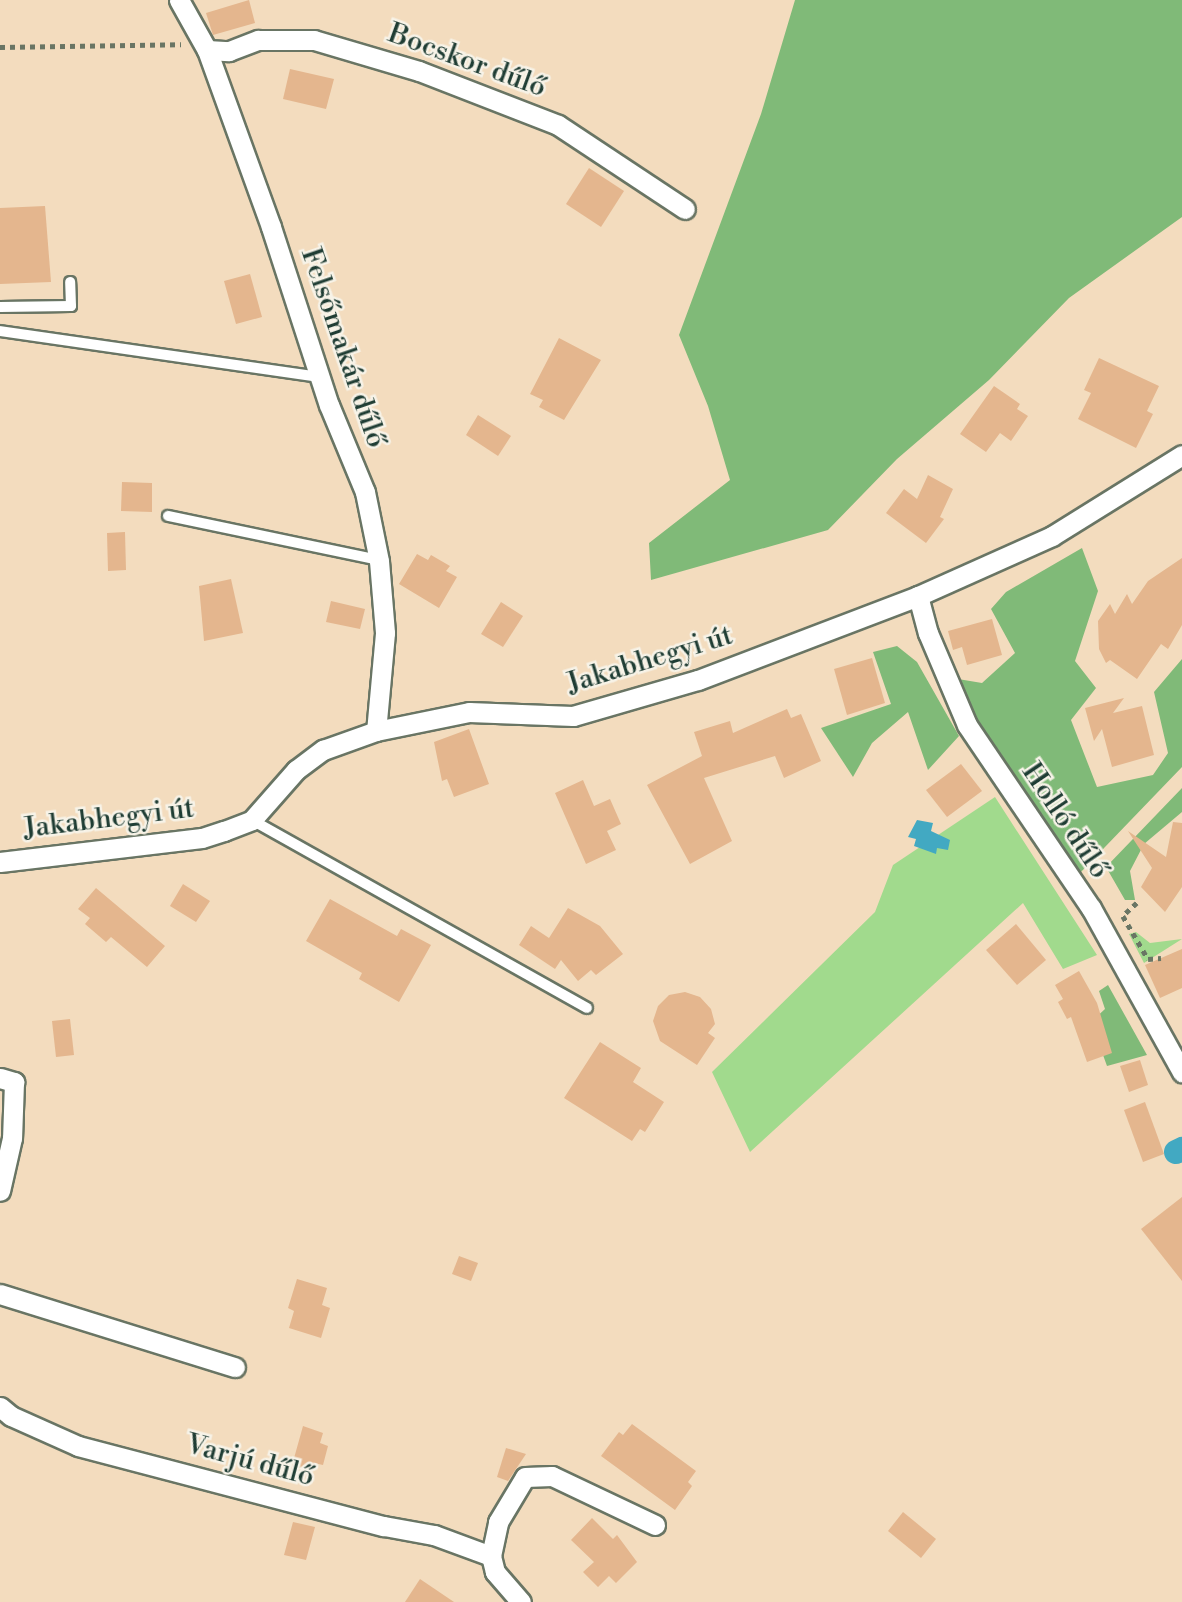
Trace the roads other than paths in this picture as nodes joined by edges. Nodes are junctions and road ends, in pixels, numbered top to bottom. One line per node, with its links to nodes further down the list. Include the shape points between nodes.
1 (178, 0): 2 (street, Felsőmakár dűlő)
2 (207, 50): 3 (street, Bocskor dűlő, via 220,52 258,40 297,38 395,63 518,106 558,125); 8 (street, Felsőmakár dűlő)
3 (685, 209)
4 (70, 282): 5 (lane, via 71,306)
5 (0, 307): 6 (lane)
6 (0, 320)
7 (0, 331): 8 (lane)
8 (320, 377): 11 (street, Felsőmakár dűlő, via 365,492)
9 (1182, 455): 12 (street, Jakabhegyi út, via 1052,536)
10 (168, 516): 11 (lane)
11 (380, 561): 13 (street, Felsőmakár dűlő, via 385,633)
12 (918, 596): 13 (street, Jakabhegyi út, via 698,680 573,716 469,712); 17 (street, Holló dűlő, via 928,633 967,725 1091,908)
13 (376, 731): 14 (street, Jakabhegyi út, via 323,750 296,770)
14 (252, 820): 15 (street, Jakabhegyi út, via 202,838); 16 (lane)
15 (0, 862)
16 (587, 1008)
17 (1182, 1072)
18 (0, 1078): 19 (street, via 14,1082 12,1138)
19 (0, 1191)
20 (0, 1294): 21 (street)
21 (235, 1367)
22 (0, 1407): 24 (street, Varjú dűlő, via 78,1446 434,1535)
23 (655, 1525): 24 (street, via 552,1476 525,1477 498,1522)
24 (491, 1556): 25 (street, via 495,1572)
25 (521, 1602)

